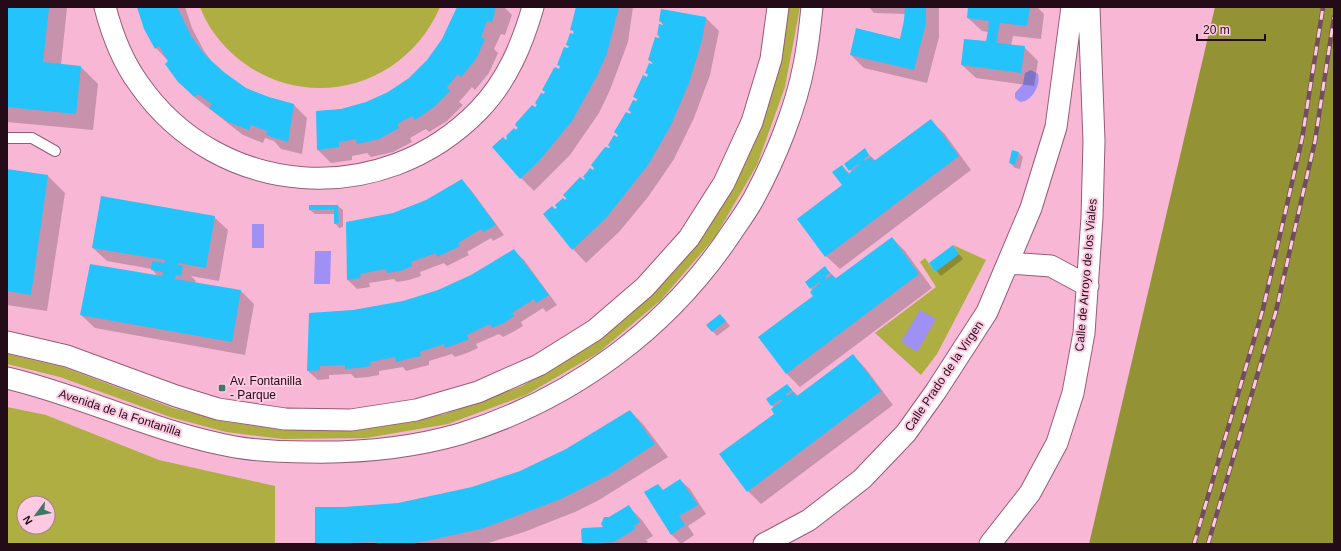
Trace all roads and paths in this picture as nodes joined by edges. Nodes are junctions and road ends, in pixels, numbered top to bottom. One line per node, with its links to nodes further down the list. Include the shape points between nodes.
1 (105, 7): 2 (street, via 111,30 138,84 157,108 179,128 230,160 258,170 288,177 322,179 356,176 388,168 420,155 449,137 479,110 504,78 523,42)
2 (533, 7)
3 (778, 7): 11 (street, via 771,59 752,122 724,182 689,238 645,288 595,330 538,365 478,392 416,410 351,420 285,419 218,409 67,356)
4 (812, 7): 12 (street, Avenida de la Fontanilla, via 804,66 784,134 754,199 715,258 668,311 615,357 566,389 513,414 459,434 402,447 344,453 285,452 235,447 156,427 86,401)
5 (1072, 7): 9 (street, via 1056,127 1031,208)
6 (1089, 7): 10 (street, Calle de Arroyo de los Viales, via 1094,141)
7 (7, 138): 8 (lane, via 32,138)
8 (55, 151)
9 (1008, 263): 10 (street, via 1051,266); 14 (street, Calle Prado de la Virgen, via 987,312 906,432 862,478 809,520)
10 (1088, 286): 13 (street, Calle de Arroyo de los Viales, via 1084,333 1073,393 1057,443 1030,493)
11 (7, 342)
12 (7, 378)
13 (991, 542)
14 (764, 544)

